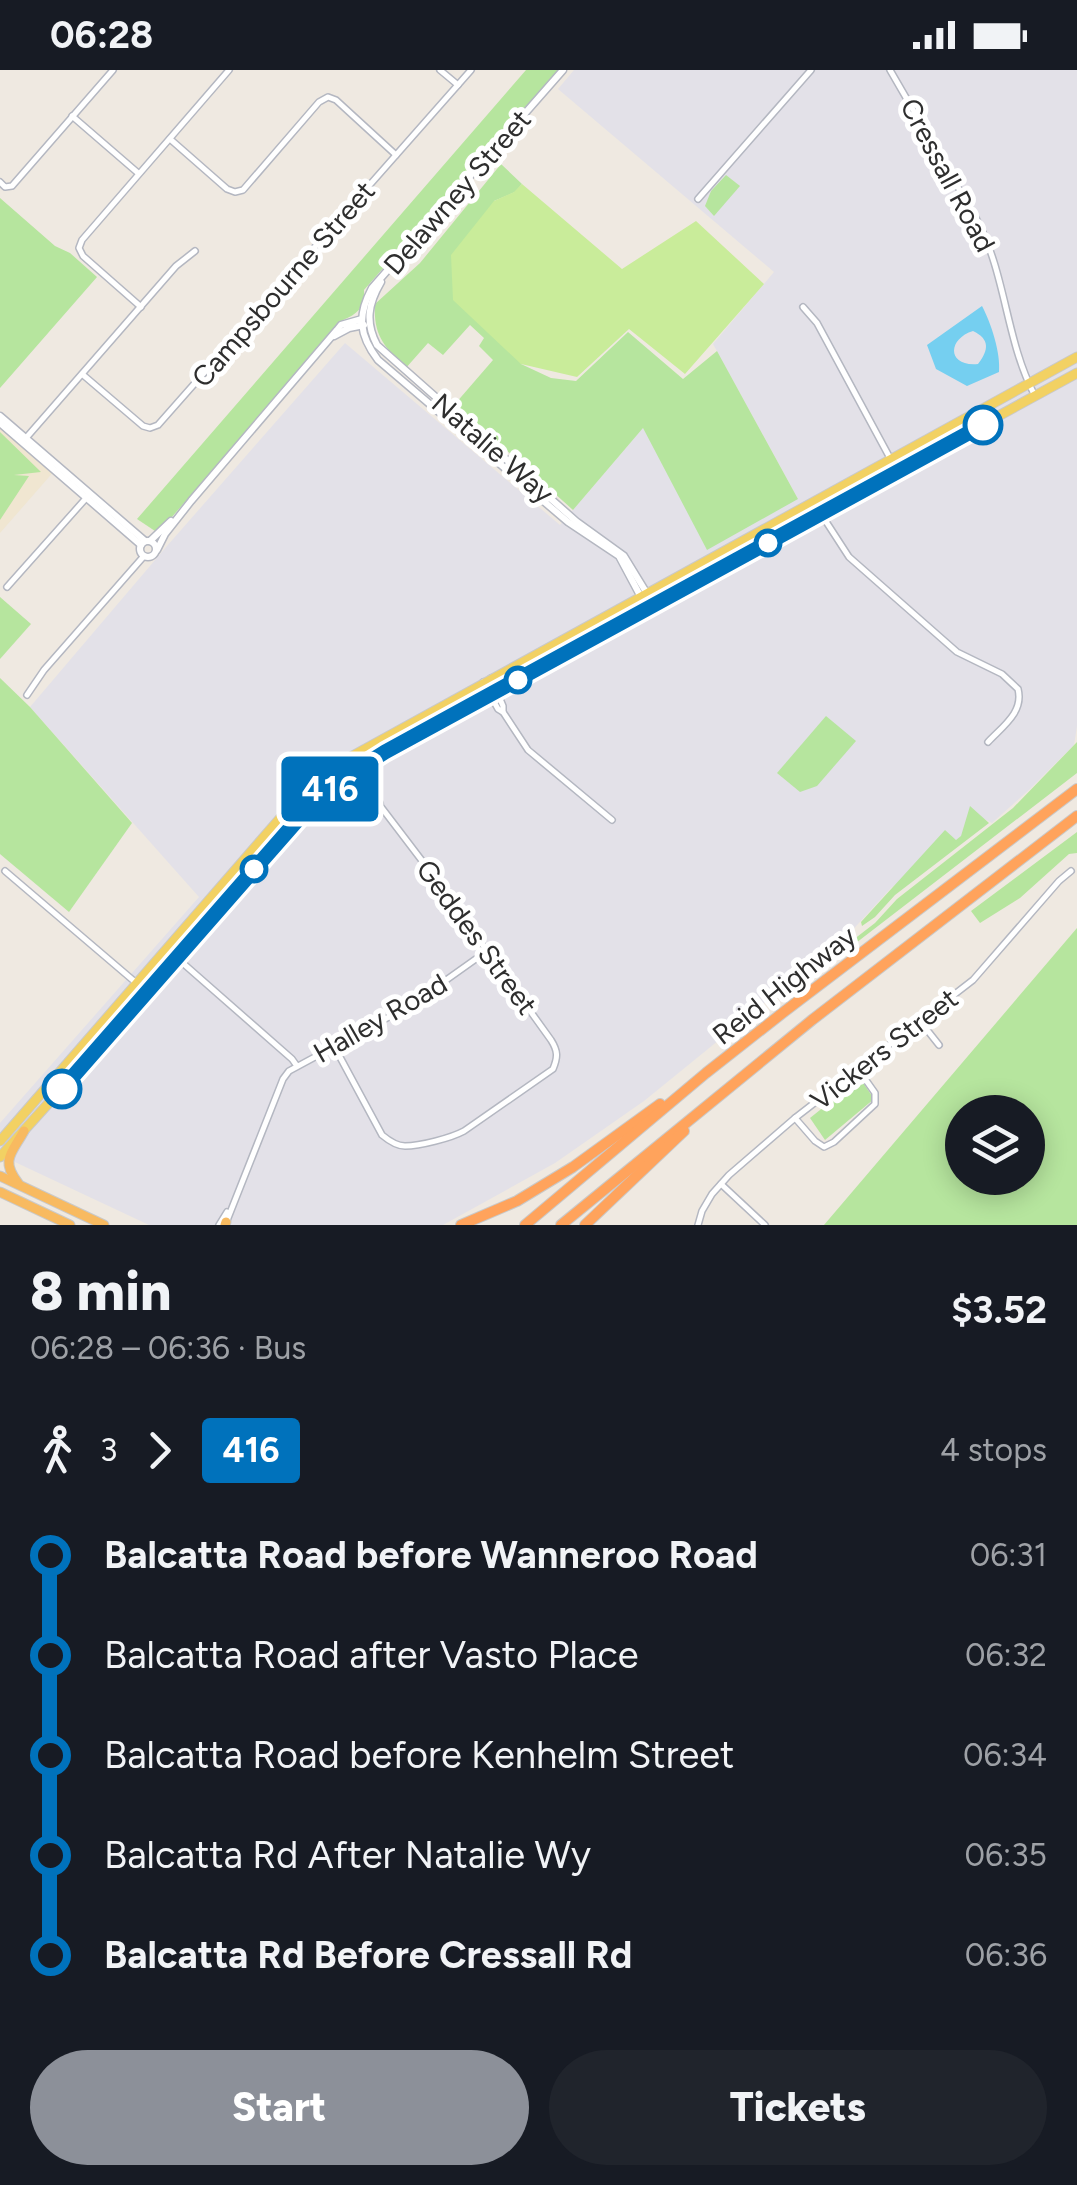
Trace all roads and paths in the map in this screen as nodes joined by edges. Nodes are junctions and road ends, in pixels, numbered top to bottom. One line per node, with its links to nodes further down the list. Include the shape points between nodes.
1 (113, 70): 9 (street)
2 (229, 70): 10 (street)
3 (440, 70): 8 (street)
4 (471, 70): 8 (street, Campsbourne Street)
5 (563, 70): 18 (street, Delawney Street, via 372,288)
6 (810, 70): 14 (street)
7 (890, 70): 22 (street, Cressall Road, via 990,246)
8 (458, 86): 11 (street, Campsbourne Street)
9 (72, 116): 12 (street); 13 (street, via 12,186)
10 (170, 138): 11 (street, via 227,189 243,190 328,97); 12 (street)
11 (396, 155): 21 (street, Campsbourne Street, via 158,425 143,426)
12 (139, 174): 16 (street, via 80,248)
13 (0, 182)
14 (698, 199)
15 (195, 251): 16 (street)
16 (141, 307): 21 (street)
17 (803, 307): 26 (street)
18 (365, 322): 30 (street, Delawney Street, via 341,325); 36 (street, Natalie Way, via 378,360 568,522 618,556)
19 (1077, 357): 22 (main road)
20 (1077, 373): 23 (main road)
21 (82, 374): 25 (street)
22 (1028, 384): 23 (street, Cressall Road); 26 (main road)
23 (1035, 397): 27 (main road)
24 (0, 420): 25 (street)
25 (24, 440): 28 (street)
26 (890, 458): 27 (street); 29 (main road)
27 (897, 471): 31 (main road)
28 (88, 496): 32 (street); 35 (street)
29 (818, 499): 31 (street); 36 (main road)
30 (191, 501): 32 (street, Delawney Street); 33 (street, Delawney Street)
31 (822, 512): 37 (main road); 42 (street, via 852,560 957,652 1018,689 1016,712)
32 (145, 543): 33 (street); 34 (street)
33 (156, 550): 34 (street)
34 (144, 556): 40 (street)
35 (7, 588)
36 (644, 594): 37 (street, Natalie Way); 38 (main road)
37 (651, 607): 39 (main road)
38 (487, 680): 39 (street); 41 (main road)
39 (494, 693): 43 (main road); 47 (street, via 528,750)
40 (27, 695)
41 (374, 742): 43 (street); 44 (main road)
42 (988, 742)
43 (356, 772): 44 (street, via 344,766); 50 (street, Geddes Street); 51 (main road, via 301,816)
44 (324, 774): 52 (main road)
45 (1077, 788): 59 (highway, Reid Highway)
46 (1077, 816): 60 (highway, Reid Highway)
47 (612, 820)
48 (5, 870): 52 (street)
49 (1070, 871): 54 (street, Vickers Street, via 973,980)
50 (487, 951): 56 (street, Halley Road, via 411,1005); 56 (street, Geddes Street, via 558,1058 464,1131 405,1146 392,1142)
51 (177, 958): 53 (main road); 57 (street)
52 (136, 983): 53 (street); 63 (main road)
53 (148, 993): 62 (main road)
54 (920, 1021): 55 (street); 58 (street, Vickers Street)
55 (939, 1045)
56 (334, 1046): 57 (street, Halley Road)
57 (297, 1066): 71 (street, Halley Road, via 283,1079)
58 (858, 1069): 61 (street, Vickers Street); 64 (street, via 875,1104)
59 (706, 1074): 74 (highway, via 573,1167); 75 (highway, Reid Highway)
60 (726, 1088): 76 (highway, Reid Highway); 77 (highway)
61 (795, 1118): 64 (street); 68 (street, Vickers Street)
62 (24, 1130): 65 (main road); 69 (highway, via 7,1163)
63 (0, 1141)
64 (824, 1147): 66 (street)
65 (0, 1156)
66 (825, 1159)
67 (0, 1176): 69 (highway)
68 (721, 1184): 78 (street, Vickers Street); 79 (street)
69 (20, 1185): 73 (highway)
70 (0, 1192): 72 (highway)
71 (224, 1224)
72 (70, 1225)
73 (104, 1225)
74 (461, 1225)
75 (525, 1225)
76 (561, 1225)
77 (584, 1225)
78 (698, 1225)
79 (765, 1225)

